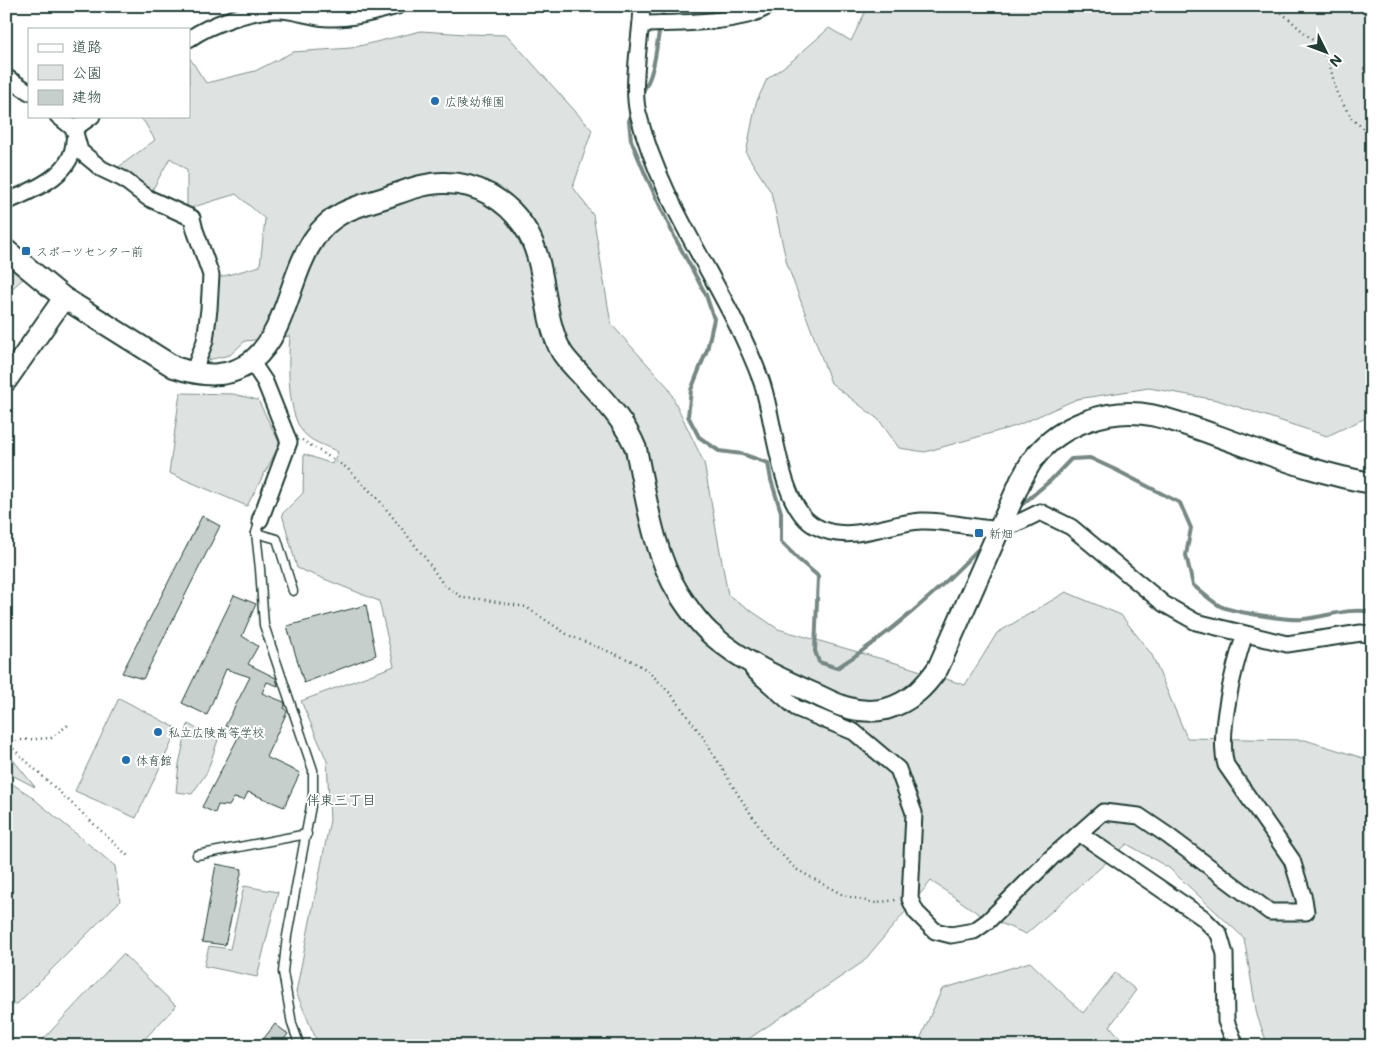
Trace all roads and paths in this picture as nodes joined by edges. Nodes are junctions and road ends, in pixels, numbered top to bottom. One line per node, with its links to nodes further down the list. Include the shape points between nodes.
1 (397, 6): 5 (street, via 355,17 328,18 279,10)
2 (642, 6): 6 (street)
3 (768, 6): 6 (street, via 753,13 710,21)
4 (1274, 6): 13 (path, via 1316,44 1329,62 1337,94 1347,111)
5 (248, 10): 7 (street)
6 (642, 24): 23 (street, via 636,90 643,132 664,186 762,381 786,482 799,512 815,526 833,532 858,533 921,521)
7 (190, 38)
8 (6, 77): 9 (street)
9 (28, 91)
10 (60, 118): 12 (street)
11 (89, 118): 12 (street)
12 (74, 129): 14 (street, via 71,158 57,176); 18 (street, via 80,152 102,169 123,179 148,198 192,218 211,275 205,341)
13 (1372, 135)
14 (6, 202)
15 (6, 250): 16 (street)
16 (64, 298): 18 (street, via 174,367); 19 (street)
17 (251, 361): 18 (street, via 232,372); 20 (street, via 265,382); 27 (street, via 263,350 275,330 299,266 314,238 332,220 348,209 426,185 446,183 490,194 509,208 533,244 550,323 562,352 630,434 664,568 711,635)
18 (193, 373)
19 (6, 381)
20 (281, 424): 22 (street, via 288,442); 34 (path, via 347,468 379,500 443,584 463,598 526,607 568,634 647,670 671,694 703,737 770,843 796,869 843,895 874,903)
21 (1372, 482): 23 (street, via 1312,470 1186,425 1150,415 1126,413 1074,426 1051,441 1034,458 1021,480)
22 (258, 527): 24 (lane, via 277,540); 31 (lane, via 264,624 313,770)
23 (1001, 530): 25 (street, via 1040,512 1071,527 1164,604 1196,622); 27 (street, via 938,668 925,687 906,702 864,711 845,707 779,677)
24 (292, 591)
25 (1245, 634): 26 (street, via 1287,644); 30 (street, via 1224,724 1223,754 1226,765 1292,860 1306,912 1270,912 1139,816 1103,812)
26 (1372, 634)
27 (732, 650): 34 (street, via 796,708 854,732 898,769 914,813)
28 (68, 725): 29 (path, via 51,738)
29 (6, 741): 33 (path)
30 (1079, 833): 34 (street, via 988,922 974,931 951,935 936,931 916,912); 36 (street, via 1202,917 1219,934 1226,954 1226,1021)
31 (307, 834): 32 (lane); 35 (lane, via 282,972 292,1024)
32 (197, 855)
33 (128, 856)
34 (910, 899)
35 (300, 1046)
36 (1236, 1046)

